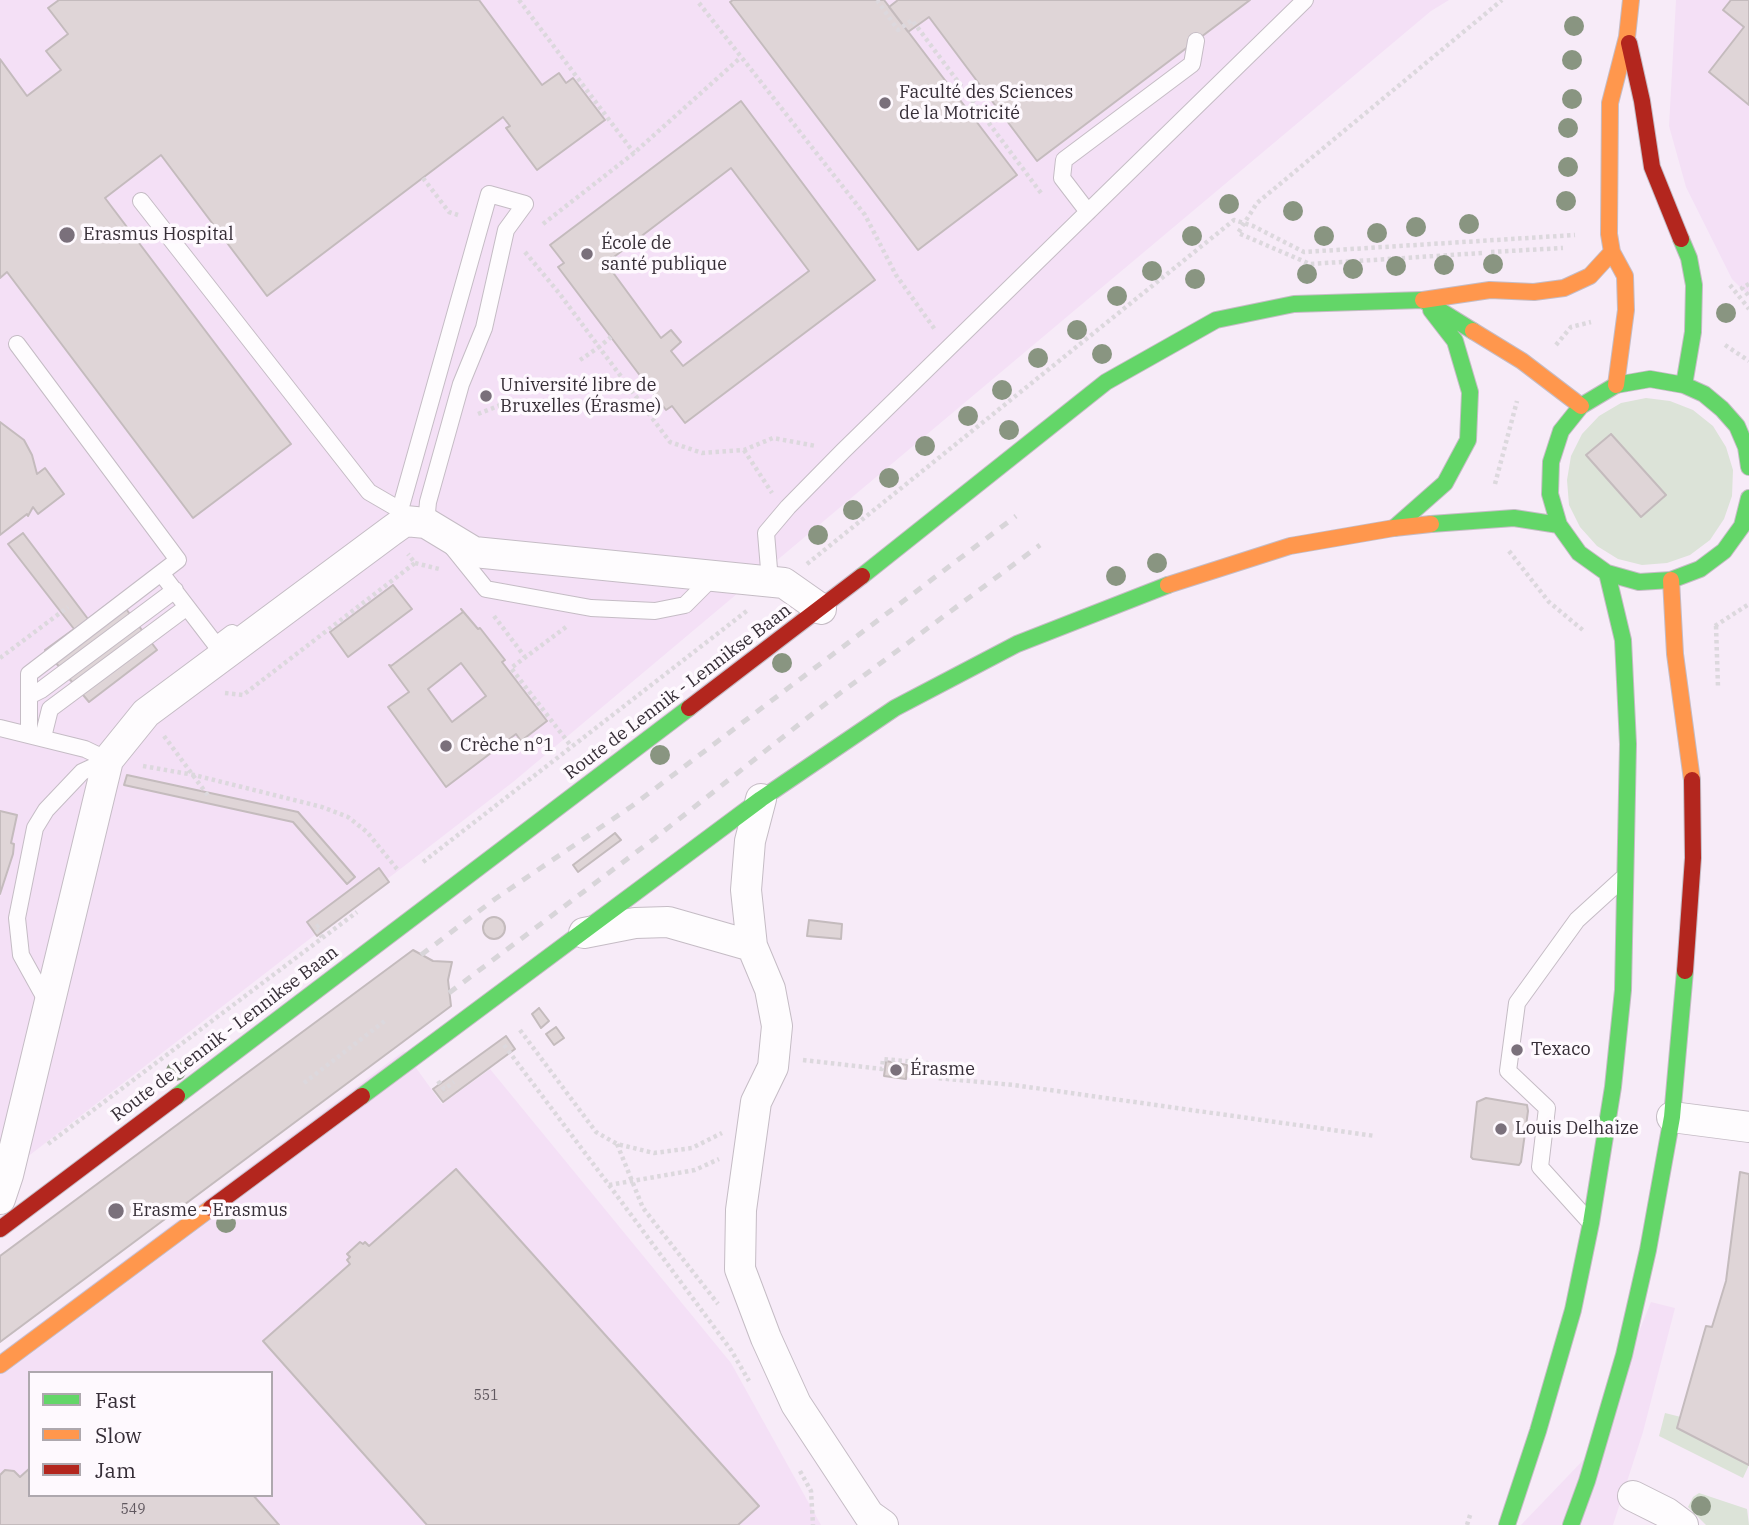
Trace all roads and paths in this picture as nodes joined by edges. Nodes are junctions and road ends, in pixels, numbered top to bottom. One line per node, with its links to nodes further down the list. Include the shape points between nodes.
1 (519, 0): 10 (path)
2 (877, 0): 17 (path, via 898,30 912,20)
3 (1305, 0): 14 (lane)
4 (1502, 0): 15 (path, via 1257,203)
5 (1631, 0): 7 (main road)
6 (699, 3): 9 (path)
7 (1627, 37): 20 (main road, via 1610,103); 29 (main road, via 1643,101 1652,167 1689,258 1694,285 1693,332)
8 (1196, 41): 14 (lane, via 1192,64 1063,160 1062,178)
9 (740, 58): 10 (path); 27 (path, via 865,215 896,275)
10 (634, 153): 16 (path, via 534,231)
11 (424, 178): 13 (path)
12 (141, 201): 38 (lane, via 369,492)
13 (449, 212)
14 (1088, 212): 17 (lane)
15 (1245, 222): 18 (path, via 1304,252); 19 (path, via 1238,233 1310,264); 47 (path, via 1234,220)
16 (506, 230): 26 (path); 38 (lane, via 484,328 461,384 428,502); 38 (lane, via 524,204 489,194)
17 (1069, 230): 27 (lane)
18 (1586, 235)
19 (1574, 247)
20 (1612, 252): 23 (main road, Route de Lennik - Lennikse Baan, via 1590,276 1564,288 1490,290); 30 (main road, via 1625,276 1626,310)
21 (1749, 284): 22 (path, via 1742,288)
22 (1749, 296)
23 (1423, 300): 31 (main road, via 1522,361); 41 (main road, via 1455,341 1470,392 1468,440 1445,483); 52 (main road, Route de Lennik - Lennikse Baan, via 1294,304 1216,320 1106,382)
24 (611, 337): 26 (path)
25 (17, 344): 43 (lane, via 178,560)
26 (599, 347): 28 (path); 33 (path, via 670,442 702,453)
27 (948, 349): 34 (lane)
28 (580, 360)
29 (1684, 384): 30 (main road, via 1650,379); 32 (main road, via 1722,409)
30 (1616, 385): 31 (main road)
31 (1581, 406): 40 (main road, via 1562,431 1551,462 1550,494)
32 (1748, 447): 35 (main road)
33 (744, 450): 34 (path, via 773,438); 37 (path)
34 (842, 451): 47 (lane, via 766,533)
35 (1749, 467)
36 (1749, 498): 39 (main road)
37 (776, 499)
38 (417, 521): 42 (street); 45 (street, via 474,552); 51 (lane, via 486,589)
39 (1745, 524): 46 (main road, via 1724,551 1700,569)
40 (1559, 525): 41 (main road, via 1514,518); 44 (main road, via 1579,553)
41 (1394, 528): 59 (main road, via 1290,546 1182,580 1017,645 895,708)
42 (368, 548): 50 (lane, via 342,551 216,645); 58 (street, via 146,713)
43 (161, 573): 48 (lane); 54 (lane, via 29,674)
44 (1607, 573): 46 (main road, via 1639,582); 62 (main road, via 1623,640 1628,744)
45 (714, 576): 47 (street); 51 (lane, via 685,605 655,611)
46 (1671, 580): 76 (main road, via 1674,646 1693,785 1693,858)
47 (777, 582): 52 (street); 57 (path)
48 (174, 590): 50 (lane); 54 (lane)
49 (68, 607): 53 (path)
50 (187, 607): 56 (lane, via 50,709)
51 (591, 608): 57 (path, via 511,668)
52 (821, 609): 85 (main road, Route de Lennik - Lennikse Baan)
53 (0, 658)
54 (29, 696): 56 (lane)
55 (0, 728): 56 (lane)
56 (36, 736): 58 (lane)
57 (571, 746): 61 (path)
58 (108, 760): 60 (path, via 194,775 322,807 348,817 367,832); 69 (street); 69 (lane, via 82,772 35,828 17,918 21,955)
59 (761, 799): 65 (main road); 67 (street, via 750,841 746,890)
60 (397, 869)
61 (412, 870)
62 (1626, 875): 84 (main road, via 1623,990); 84 (lane, via 1577,920 1517,1003 1508,1071 1547,1108 1540,1167)
63 (361, 908): 66 (path)
64 (319, 925): 66 (path, via 315,928)
65 (580, 934): 67 (street, via 668,922); 87 (main road)
66 (322, 937): 68 (path); 83 (path)
67 (752, 946): 75 (street, via 770,989 777,1026 773,1067)
68 (330, 947)
69 (48, 1005): 83 (street)
70 (386, 1020): 74 (path)
71 (520, 1030): 79 (path, via 596,1132)
72 (504, 1045): 82 (path)
73 (798, 1059): 78 (path, via 882,1069 883,1059 927,1063 936,1077)
74 (304, 1083)
75 (757, 1102): 79 (path, via 729,1129 692,1148 654,1153); 80 (street)
76 (1672, 1117): 77 (street); 94 (main road, via 1624,1355)
77 (1749, 1127)
78 (1375, 1136)
79 (617, 1144): 81 (path)
80 (750, 1149): 81 (path, via 695,1170); 91 (street, via 741,1210 740,1269 796,1404)
81 (631, 1181): 82 (path); 86 (path, via 643,1208)
82 (610, 1185): 88 (path, via 731,1350)
83 (4, 1187)
84 (1591, 1223): 93 (main road, via 1573,1310)
85 (0, 1229)
86 (722, 1308)
87 (0, 1365)
88 (751, 1385)
89 (798, 1468): 92 (path, via 811,1491)
90 (1633, 1496): 95 (street)
91 (871, 1522)
92 (813, 1525)
93 (1507, 1525)
94 (1571, 1525)
95 (1683, 1525)

